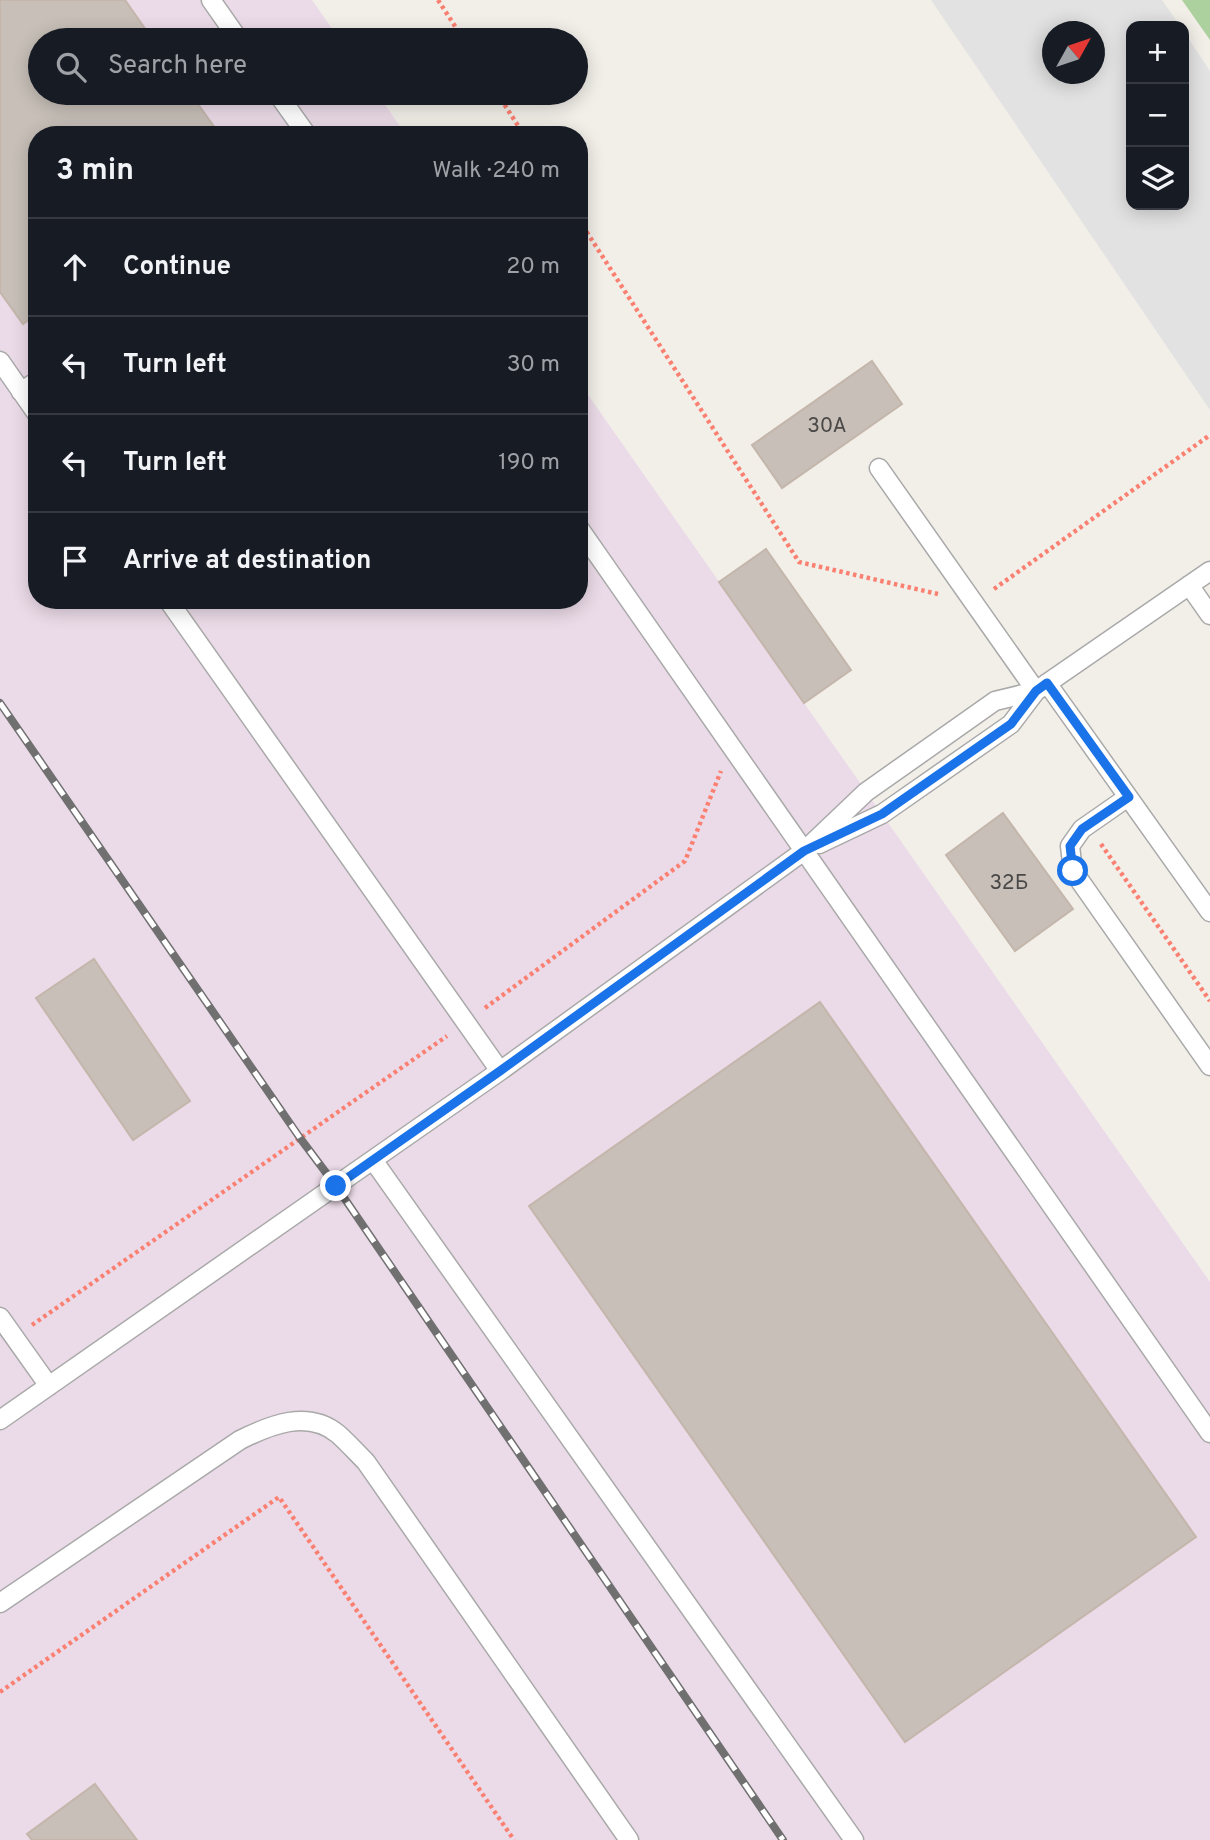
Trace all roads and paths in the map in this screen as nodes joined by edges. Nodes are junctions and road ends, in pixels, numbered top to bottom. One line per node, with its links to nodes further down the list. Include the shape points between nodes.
1 (211, 0): 3 (lane)
2 (438, 0): 4 (path)
3 (231, 28)
4 (456, 28)
5 (286, 105): 7 (lane)
6 (505, 105): 8 (path)
7 (301, 126)
8 (518, 126)
9 (588, 234): 19 (path, via 799,562)
10 (0, 361): 12 (lane)
11 (28, 388): 12 (lane)
12 (22, 392): 13 (lane)
13 (28, 401)
14 (1210, 435): 19 (path)
15 (879, 468): 19 (lane)
16 (588, 540): 23 (lane)
17 (1210, 571): 18 (lane)
18 (1189, 585): 21 (lane); 22 (lane)
19 (974, 603): 22 (lane)
20 (174, 609): 29 (lane)
21 (1210, 615)
22 (1041, 687): 24 (lane); 26 (lane, via 1011,724 882,814); 26 (lane, via 995,701 866,792)
23 (731, 746): 26 (lane); 29 (path, via 685,860)
24 (1129, 797): 25 (lane); 27 (lane)
25 (1088, 825): 28 (path); 30 (lane, via 1070,846 1073,871)
26 (804, 851): 31 (lane); 37 (lane)
27 (1210, 912)
28 (1210, 1001)
29 (466, 1023): 31 (lane); 34 (path)
30 (1210, 1066)
31 (500, 1071): 32 (lane)
32 (373, 1160): 35 (lane); 42 (lane)
33 (0, 1317): 34 (lane)
34 (15, 1338): 35 (lane)
35 (49, 1386): 36 (lane)
36 (0, 1420)
37 (1210, 1433)
38 (0, 1603): 41 (lane, via 240,1440 272,1424 308,1420 336,1433 366,1462)
39 (0, 1692): 40 (path, via 279,1497)
40 (514, 1840)
41 (629, 1840)
42 (854, 1840)

